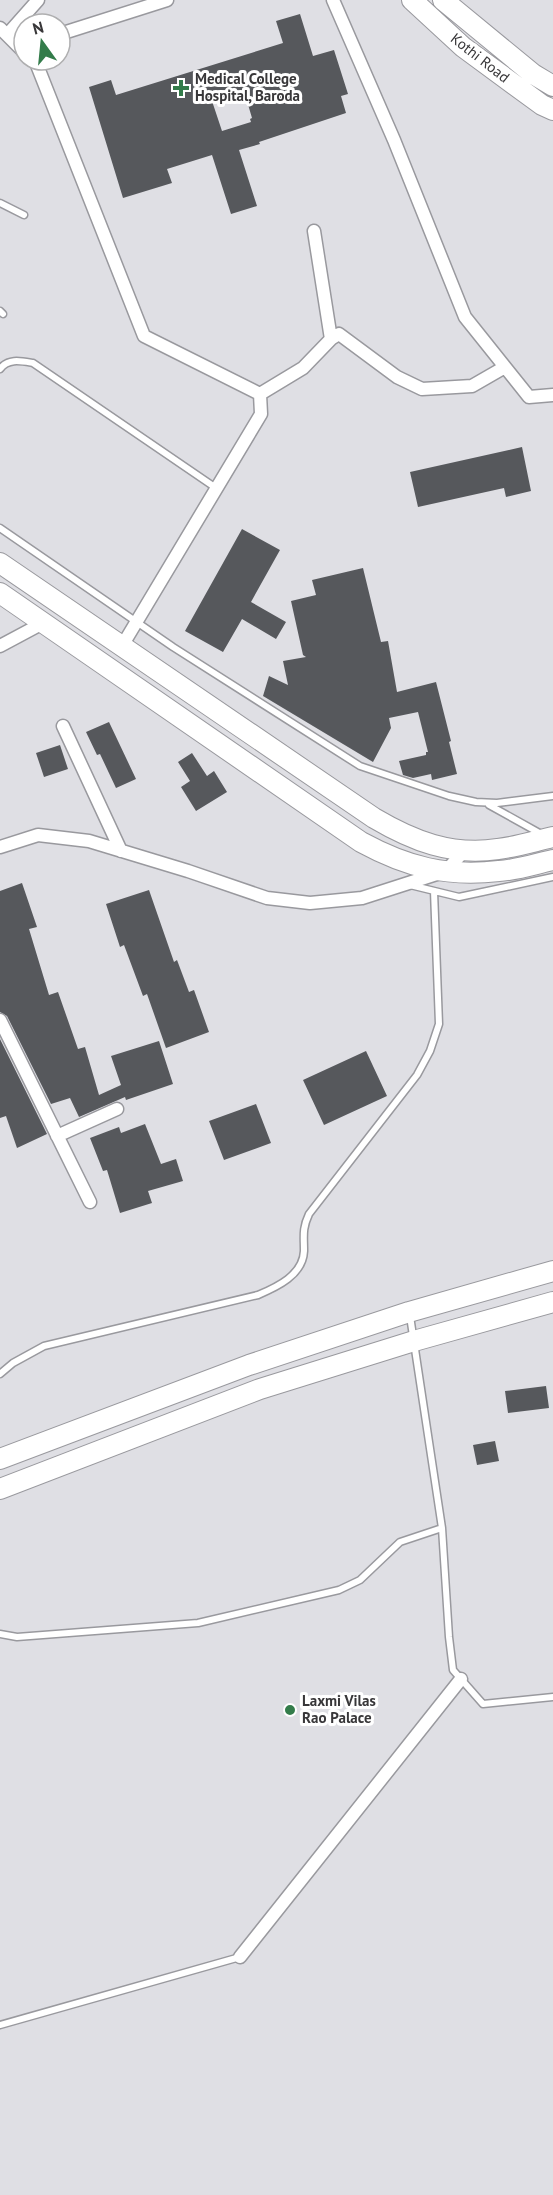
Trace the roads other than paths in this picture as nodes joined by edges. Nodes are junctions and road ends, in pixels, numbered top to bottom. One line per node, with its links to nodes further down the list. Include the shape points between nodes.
1 (38, 0): 7 (street)
2 (167, 0): 6 (street)
3 (333, 0): 16 (street, via 465,317)
4 (412, 0): 10 (main road, Kothi Road, via 463,47)
5 (443, 0): 9 (main road, Kothi Road)
6 (72, 30)
7 (3, 32)
8 (38, 72): 18 (street, via 144,336)
9 (553, 86)
10 (553, 110)
11 (3, 204): 12 (lane); 13 (lane)
12 (0, 214)
13 (24, 215)
14 (314, 231): 15 (street)
15 (331, 339): 16 (street, via 339,334 397,377 422,389 472,386); 18 (street, via 303,368)
16 (505, 367): 19 (street, via 529,397)
17 (0, 369): 20 (lane, via 18,360 33,363)
18 (260, 394): 20 (street, via 261,414)
19 (553, 394)
20 (216, 488): 24 (street)
21 (0, 528): 24 (lane)
22 (0, 563): 27 (main road)
23 (0, 593): 25 (main road)
24 (136, 622): 27 (street); 30 (lane, via 360,766 449,796)
25 (43, 623): 26 (street); 36 (main road, via 361,842 388,857 428,870)
26 (0, 646)
27 (122, 646): 33 (main road, via 393,829 430,846)
28 (63, 726): 34 (street)
29 (553, 796): 30 (lane)
30 (486, 803): 31 (lane)
31 (551, 838): 33 (main road, via 497,849)
32 (0, 847): 34 (street, via 38,835 88,841)
33 (465, 850): 36 (street)
34 (122, 851): 38 (street, via 267,898 310,903 362,898)
35 (553, 860): 36 (main road, via 500,871)
36 (446, 871): 38 (street)
37 (553, 877): 39 (lane, via 459,897)
38 (405, 884): 39 (lane)
39 (434, 891): 48 (lane, via 439,1024 430,1051 417,1075 309,1214 303,1227 304,1255 292,1276 258,1295 44,1346)
40 (0, 1020): 42 (street)
41 (117, 1109): 42 (street)
42 (57, 1136): 43 (street)
43 (90, 1202)
44 (553, 1271): 46 (main road)
45 (553, 1302): 47 (main road)
46 (409, 1312): 47 (lane); 49 (main road, via 249,1365)
47 (414, 1341): 50 (main road, via 260,1389); 51 (lane)
48 (0, 1374)
49 (0, 1459)
50 (0, 1489)
51 (442, 1527): 52 (lane, via 400,1542 360,1580 339,1590 198,1623 17,1637); 53 (lane, via 448,1637 453,1670)
52 (0, 1634)
53 (461, 1679): 54 (lane, via 483,1704); 55 (street)
54 (553, 1697)
55 (240, 1957): 56 (lane)
56 (0, 2025)

